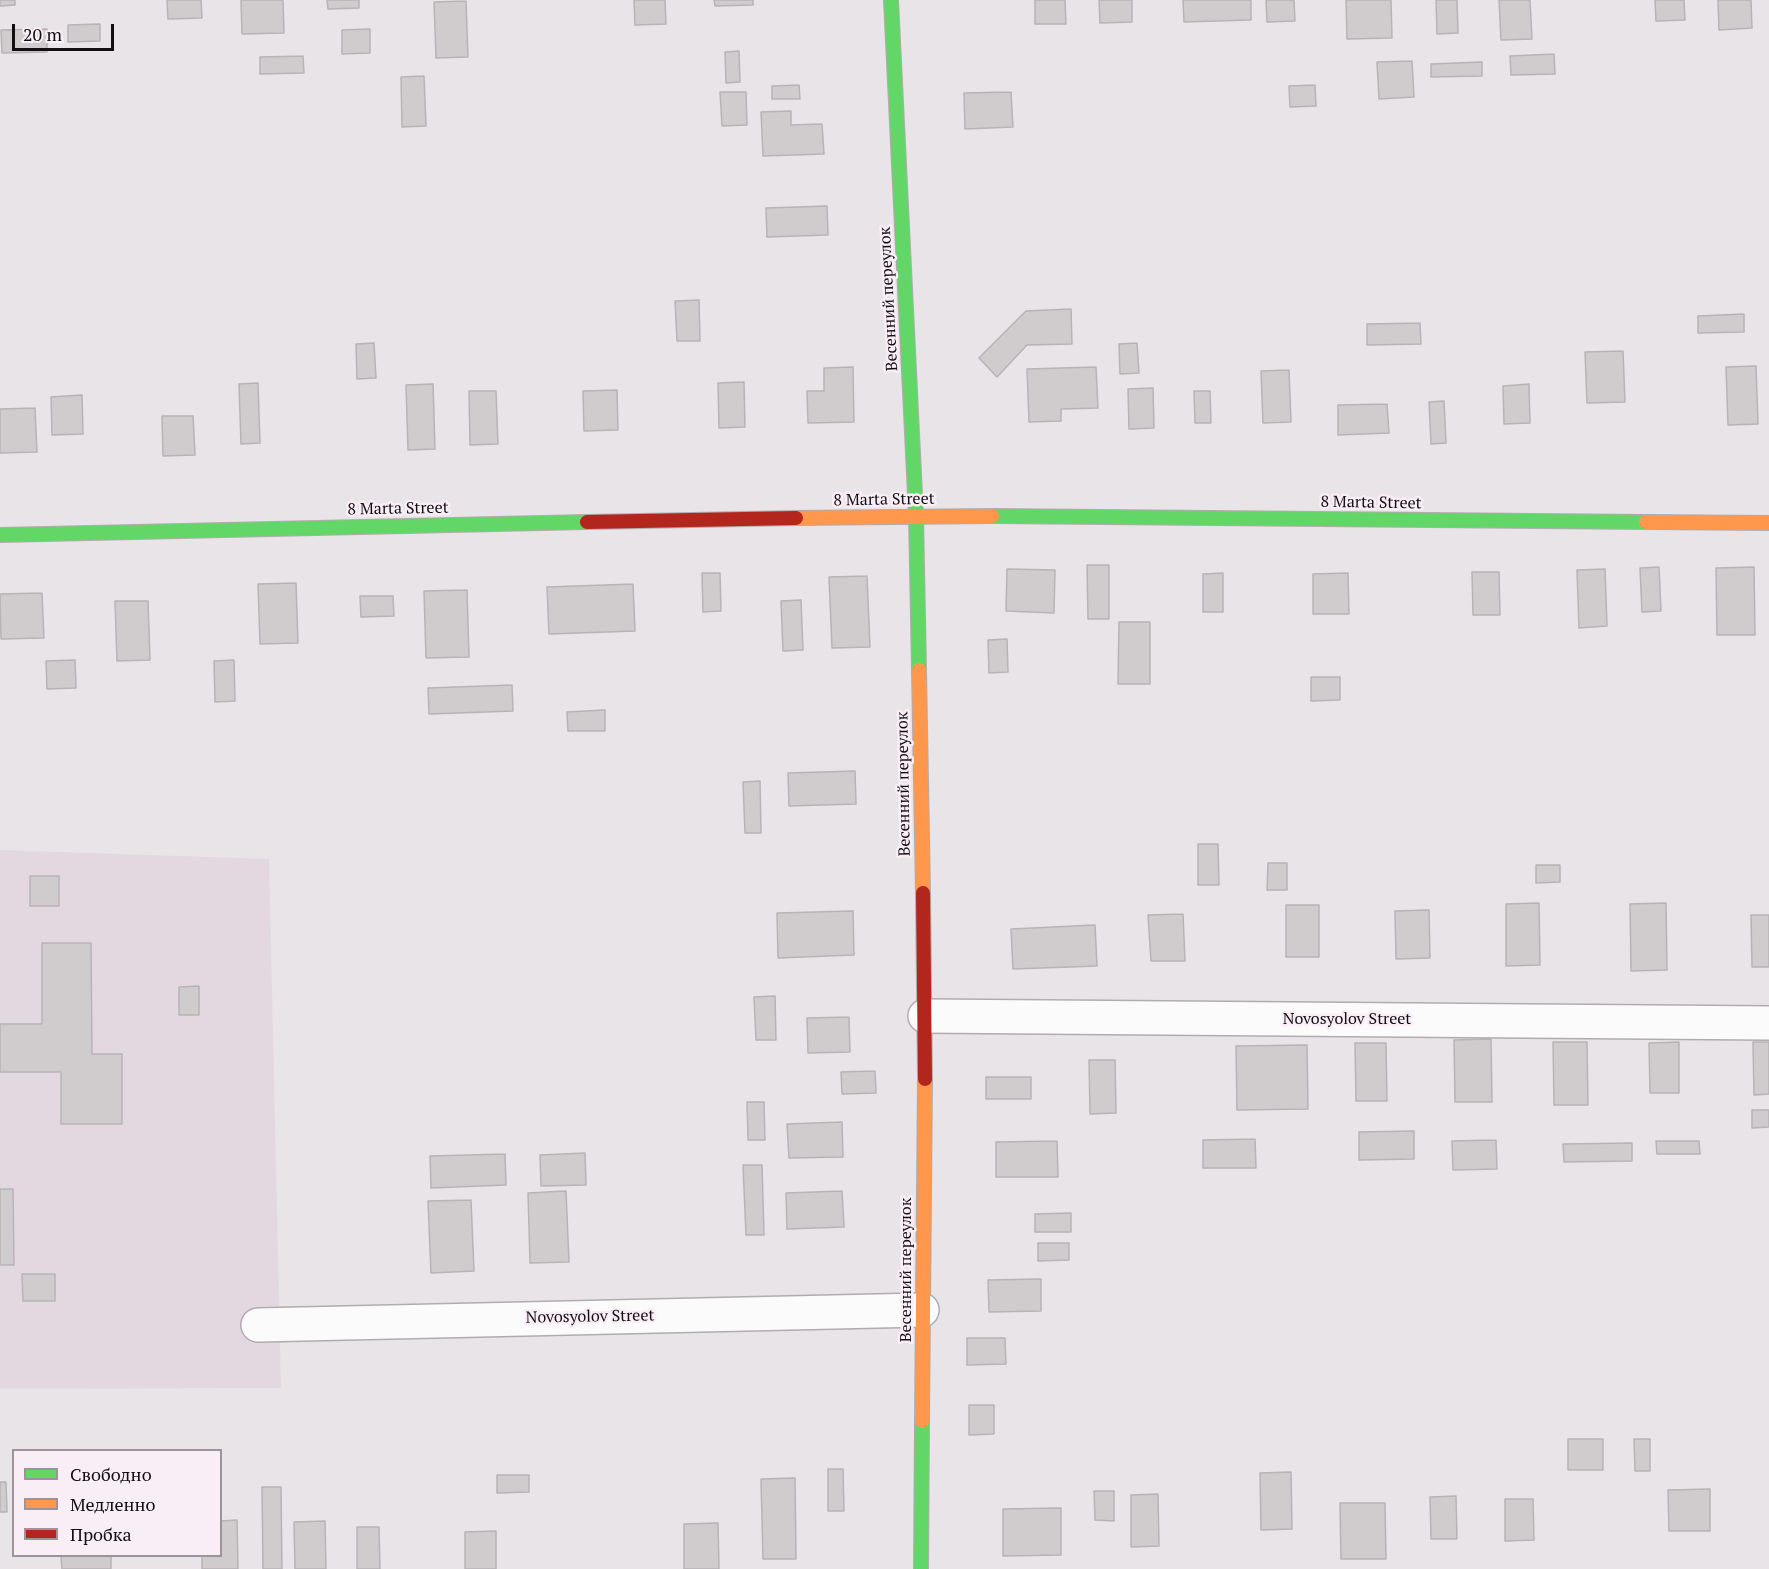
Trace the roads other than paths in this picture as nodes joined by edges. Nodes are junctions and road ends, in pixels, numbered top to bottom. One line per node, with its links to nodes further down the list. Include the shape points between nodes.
1 (891, 0): 2 (street, Весенний переулок)
2 (916, 515): 3 (street, 8 Marta Street); 4 (street, 8 Marta Street); 5 (street, Весенний переулок)
3 (1769, 523)
4 (0, 535)
5 (925, 1016): 6 (street, Novosyolov Street); 7 (street, Весенний переулок)
6 (1769, 1023)
7 (922, 1310): 8 (street, Novosyolov Street); 9 (street, Весенний переулок)
8 (258, 1325)
9 (921, 1569)

